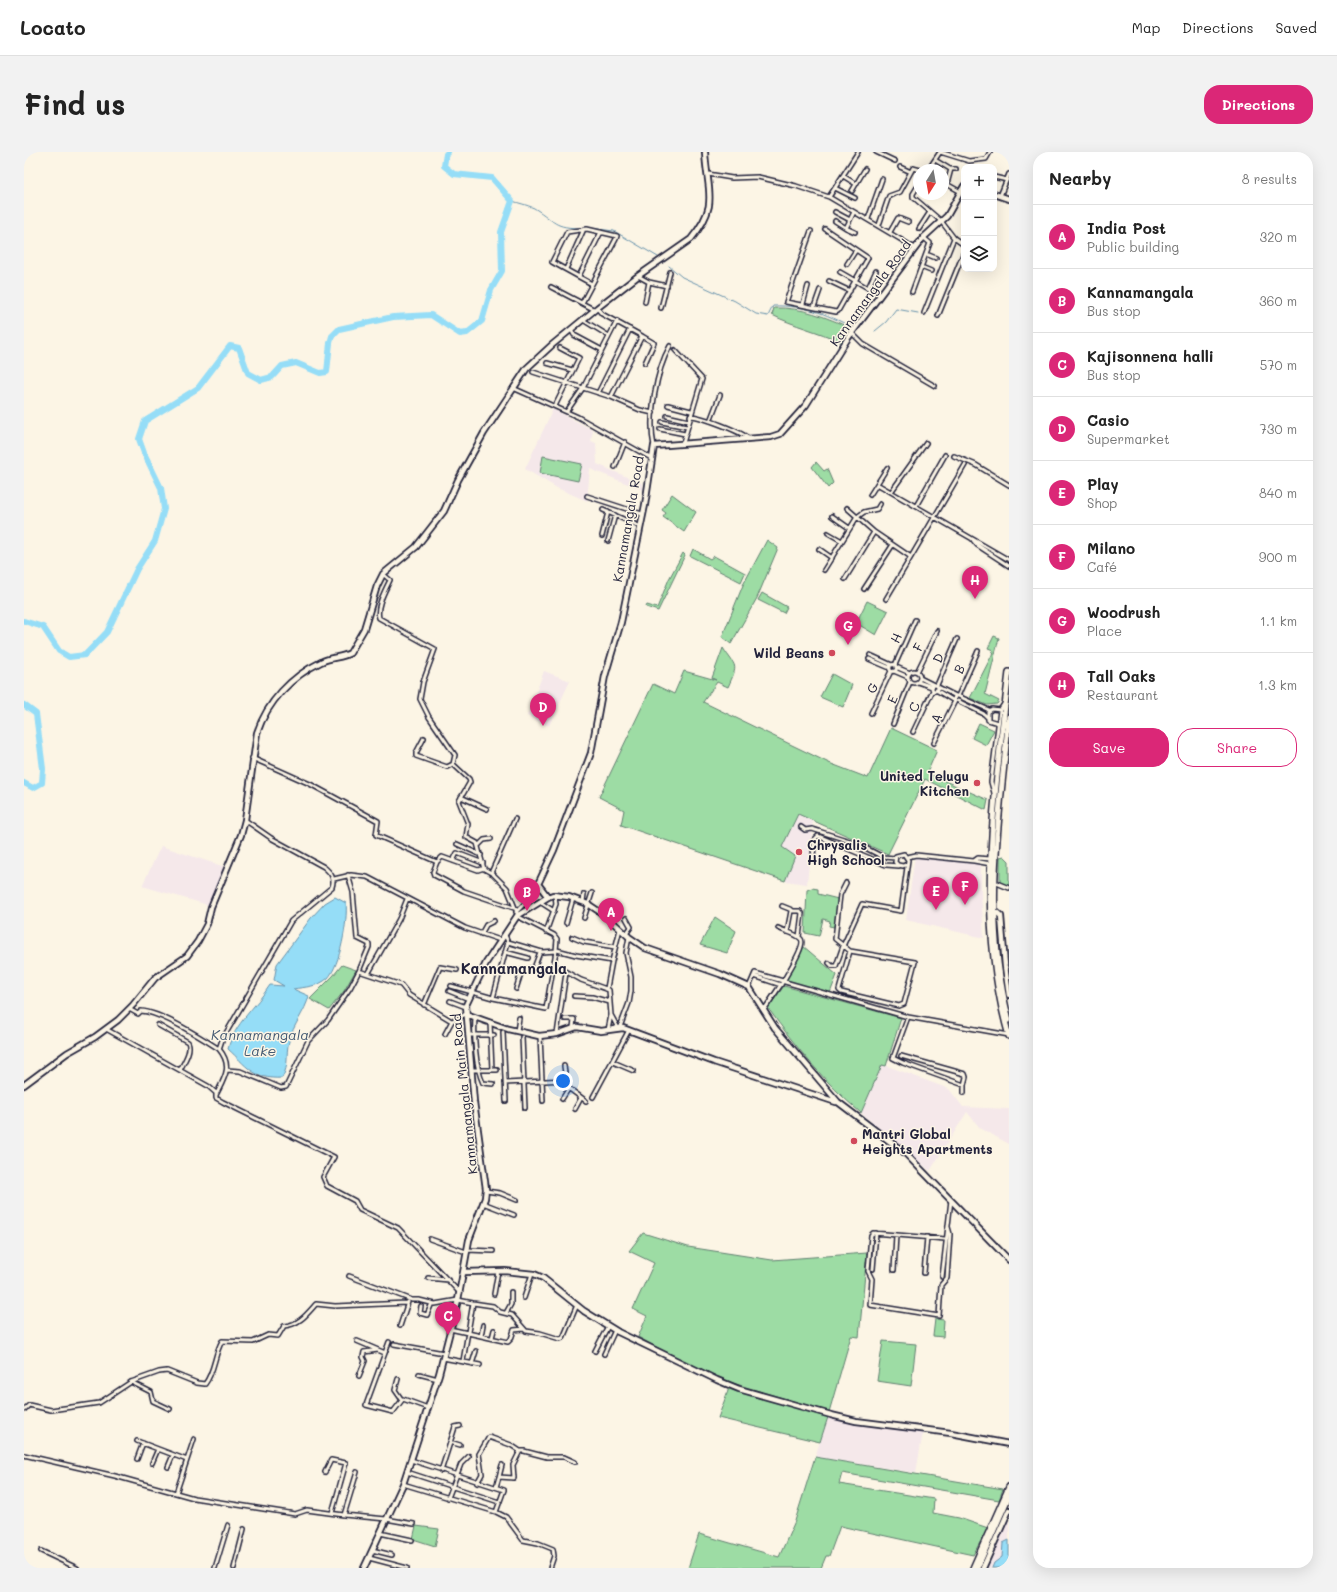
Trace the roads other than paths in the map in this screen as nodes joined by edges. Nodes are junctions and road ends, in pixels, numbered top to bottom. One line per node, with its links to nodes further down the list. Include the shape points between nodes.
1 (705, 152): 19 (street)
2 (858, 152): 21 (street)
3 (876, 152): 9 (street)
4 (940, 152): 7 (street); 8 (street)
5 (955, 152): 7 (street)
6 (990, 152): 10 (street, via 986,159)
7 (954, 156): 10 (street)
8 (935, 160): 11 (street); 16 (street)
9 (895, 161)
10 (969, 161): 12 (street)
11 (932, 164)
12 (968, 164)
13 (900, 167): 18 (street)
14 (865, 169): 26 (street)
15 (913, 169): 18 (street)
16 (951, 169): 17 (street); 22 (street)
17 (956, 169)
18 (911, 172): 45 (street, via 900,192 889,196)
19 (708, 174): 33 (street, via 732,178 758,177); 72 (street, via 711,202 696,233)
20 (1009, 174): 25 (street)
21 (843, 176): 26 (street); 28 (street)
22 (949, 176)
23 (997, 177): 25 (street)
24 (882, 179): 40 (street)
25 (1007, 180): 32 (street)
26 (856, 184): 29 (street)
27 (949, 185): 30 (street)
28 (835, 188): 33 (street); 34 (street)
29 (852, 191)
30 (961, 192): 43 (street, Kannamangala Road, via 947,216)
31 (997, 195): 32 (street)
32 (1000, 196): 35 (street)
33 (829, 197): 38 (street)
34 (855, 198)
35 (1009, 199)
36 (916, 200): 39 (street)
37 (835, 212): 41 (street)
38 (854, 212): 40 (street); 41 (street)
39 (930, 212): 43 (street); 49 (street)
40 (868, 219): 45 (street)
41 (850, 220): 46 (street)
42 (835, 221): 46 (street)
43 (941, 221): 54 (street, Kannamangala Road); 55 (street)
44 (908, 222): 53 (street, via 898,218)
45 (879, 225): 53 (street)
46 (846, 228): 52 (street)
47 (584, 229): 51 (street); 66 (street); 66 (street, via 567,232 552,262)
48 (825, 229): 58 (street)
49 (919, 229)
50 (812, 231): 87 (street, via 786,301)
51 (601, 232): 71 (street); 76 (street, via 617,236)
52 (855, 232)
53 (890, 232): 57 (street)
54 (924, 238): 57 (street, Kannamangala Road); 61 (street, via 929,242)
55 (954, 238): 56 (street); 60 (street)
56 (961, 243)
57 (915, 248): 84 (street, Kannamangala Road)
58 (856, 250): 64 (street); 74 (street, via 868,258)
59 (944, 250): 60 (street)
60 (949, 251): 91 (street)
61 (926, 254): 62 (street); 65 (street)
62 (936, 258)
63 (961, 259): 92 (street)
64 (848, 264)
65 (921, 267): 68 (street); 83 (street)
66 (566, 269): 71 (street)
67 (876, 271): 80 (street)
68 (931, 271)
69 (670, 272): 77 (street)
70 (840, 272): 74 (street)
71 (579, 276): 76 (street)
72 (638, 276): 75 (street); 90 (street)
73 (830, 281): 82 (street)
74 (856, 281): 80 (street); 82 (street)
75 (649, 282): 77 (street); 85 (street)
76 (592, 284): 86 (street)
77 (667, 286): 89 (street)
78 (808, 286): 87 (street)
79 (551, 287): 86 (street)
80 (868, 288): 84 (street)
81 (820, 290): 88 (street)
82 (850, 291): 88 (street, via 837,312)
83 (912, 292)
84 (880, 295): 97 (street, Kannamangala Road)
85 (645, 302)
86 (582, 303): 90 (street)
87 (803, 304): 88 (street)
88 (814, 307)
89 (660, 308)
90 (596, 309): 93 (street); 94 (street)
91 (924, 313)
92 (938, 316)
93 (583, 320): 95 (street); 98 (street)
94 (616, 321): 96 (street); 98 (street)
95 (571, 329): 102 (street, via 574,334); 110 (street, via 527,368)
96 (630, 329): 99 (street); 112 (street)
97 (852, 333): 109 (street, via 863,344); 128 (street, Kannamangala Road, via 806,404 780,434)
98 (609, 336): 102 (street)
99 (642, 336): 105 (street, via 654,343); 114 (street)
100 (670, 346): 119 (street, via 660,367)
101 (560, 348): 106 (street, via 578,356)
102 (602, 350): 111 (street)
103 (675, 350): 118 (street, via 702,379)
104 (547, 363): 106 (street)
105 (645, 363)
106 (572, 370): 108 (street)
107 (533, 372): 108 (street)
108 (566, 382): 111 (street); 116 (street)
109 (935, 386)
110 (513, 388): 116 (street); 169 (street, via 484,433 444,511 416,547)
111 (583, 388): 112 (street); 117 (street)
112 (598, 393): 114 (street)
113 (720, 396): 123 (street)
114 (611, 397): 119 (street, via 636,409)
115 (668, 405): 118 (street)
116 (555, 406): 117 (street)
117 (567, 411): 129 (street)
118 (691, 411): 121 (street)
119 (653, 413): 132 (street)
120 (667, 416): 122 (street)
121 (690, 416): 122 (street); 123 (street)
122 (689, 420): 125 (street)
123 (710, 421): 128 (street, via 741,432)
124 (662, 422): 125 (street)
125 (687, 427): 127 (street)
126 (660, 429): 127 (street)
127 (685, 434): 131 (street)
128 (749, 439): 131 (street, Kannamangala Road)
129 (625, 442): 135 (street); 137 (street)
130 (926, 442): 141 (street)
131 (683, 443): 132 (street, Kannamangala Road)
132 (654, 446): 135 (street, Kannamangala Road)
133 (945, 455): 145 (street)
134 (954, 456): 140 (street, via 976,465)
135 (651, 458): 149 (street, Kannamangala Road)
136 (965, 465): 153 (street)
137 (615, 468)
138 (887, 468): 139 (street)
139 (877, 484): 141 (street); 142 (street)
140 (1009, 485)
141 (891, 492): 145 (street)
142 (870, 495)
143 (587, 496): 149 (street)
144 (880, 504): 152 (street, via 877,510 864,512)
145 (916, 506): 153 (street)
146 (847, 508): 152 (street)
147 (603, 510): 148 (street)
148 (608, 512): 150 (street); 158 (street)
149 (642, 514): 154 (street, Kannamangala Road)
150 (615, 515): 154 (street); 160 (street)
151 (832, 516): 155 (street)
152 (857, 517): 155 (street); 156 (street)
153 (935, 517): 159 (street); 164 (street)
154 (639, 526): 234 (street, Kannamangala Road, via 621,622 605,676 591,753 554,850 538,884)
155 (849, 528): 161 (street)
156 (874, 532): 162 (street); 170 (street)
157 (828, 533): 161 (street)
158 (602, 536)
159 (972, 539): 166 (street); 167 (street)
160 (608, 541)
161 (842, 541): 165 (street)
162 (892, 546): 164 (street); 171 (street)
163 (819, 549): 165 (street)
164 (911, 557): 172 (street)
165 (832, 558): 168 (street)
166 (1009, 560)
167 (1009, 566)
168 (824, 570)
169 (382, 574): 198 (street, via 357,643 346,656 333,657 306,670 278,694 259,726); 199 (street, via 390,580 381,600 379,618 435,648 420,699 429,717 456,755)
170 (845, 579)
171 (864, 589)
172 (886, 599)
173 (915, 620): 178 (street, H)
174 (937, 631): 179 (street, F)
175 (957, 640): 185 (street, D)
176 (978, 651): 186 (street, B)
177 (870, 657): 178 (street)
178 (893, 668): 181 (street); 182 (street); 190 (street, G)
179 (917, 672): 181 (street); 183 (street)
180 (1009, 672): 187 (main road)
181 (910, 673): 182 (street)
182 (908, 677): 184 (street)
183 (919, 680): 184 (street); 185 (street)
184 (910, 682): 194 (street, E)
185 (935, 687): 186 (street); 195 (street, C)
186 (957, 699): 188 (street); 191 (street); 197 (street, A)
187 (1005, 703): 189 (street); 201 (main road)
188 (989, 710): 189 (street); 191 (street)
189 (1000, 710): 193 (street)
190 (871, 713)
191 (987, 717): 193 (street, via 990,722)
192 (1009, 717): 204 (main road)
193 (998, 723): 201 (street, via 991,782)
194 (892, 724)
195 (913, 732)
196 (424, 738): 199 (street, via 416,756 447,767)
197 (934, 743)
198 (252, 758): 206 (street); 217 (street, via 310,784 378,821 376,835)
199 (453, 764): 200 (street, via 470,779)
200 (461, 796): 202 (street); 210 (street, via 459,801 468,824 466,837)
201 (996, 796): 203 (main road)
202 (487, 809)
203 (994, 809): 204 (main road); 218 (main road)
204 (1000, 810): 227 (main road)
205 (515, 819): 224 (street)
206 (245, 820): 226 (street, via 270,838 324,868); 292 (street, via 226,876 200,937 187,956 154,978)
207 (801, 827): 212 (street, via 851,841)
208 (491, 839): 210 (street, via 484,840)
209 (457, 844): 211 (street)
210 (479, 845): 211 (street)
211 (481, 855): 219 (street)
212 (887, 857): 213 (street); 221 (street)
213 (895, 858): 214 (street, via 900,854); 222 (street)
214 (907, 858): 218 (street, via 916,855); 220 (street)
215 (812, 860): 221 (street, via 814,840 818,836)
216 (453, 861): 217 (street, via 441,857); 219 (street, via 457,853); 223 (street, via 478,870)
217 (437, 862): 241 (street, via 434,875 454,886)
218 (991, 862): 227 (main road)
219 (483, 863): 223 (street)
220 (907, 864): 222 (street); 261 (street, via 901,911 862,904)
221 (885, 865): 222 (street)
222 (899, 866)
223 (484, 868): 224 (street)
224 (491, 873): 241 (street, via 507,888)
225 (348, 875): 226 (street); 235 (street, via 367,877); 274 (street, via 353,892 358,938 369,944)
226 (334, 879): 320 (street, via 332,887 291,921)
227 (992, 882): 229 (street); 243 (main road); 318 (main road, via 990,907 995,972)
228 (846, 883): 261 (street, via 841,891 835,939)
229 (1009, 888)
230 (531, 889): 245 (street)
231 (584, 894): 238 (street)
232 (592, 894): 239 (street)
233 (555, 896): 234 (street, Kannamangala Main Road); 236 (street, Kannamangala Main Road); 244 (street)
234 (548, 897): 237 (street, Kannamangala Main Road)
235 (407, 899): 254 (street); 276 (street, via 399,919)
236 (574, 899): 238 (street, Kannamangala Main Road); 249 (street)
237 (540, 902): 244 (street); 245 (street, Kannamangala Main Road)
238 (583, 902): 239 (street, Kannamangala Main Road)
239 (589, 905): 246 (street); 251 (street, Kannamangala Main Road)
240 (782, 906): 242 (street)
241 (514, 908): 245 (street)
242 (792, 910): 253 (street); 258 (street, via 802,912)
243 (994, 910): 271 (main road); 272 (street, via 1001,916)
244 (554, 911): 252 (street)
245 (517, 915): 252 (street); 255 (street, Kannamangala Main Road)
246 (584, 918)
247 (626, 918): 256 (street, via 630,927)
248 (494, 921): 254 (street, via 486,925)
249 (566, 923)
250 (778, 928): 253 (street)
251 (620, 929): 256 (street, Kannamangala Main Road); 262 (street)
252 (546, 932): 263 (street, via 557,939)
253 (787, 932): 258 (street)
254 (481, 934): 259 (street)
255 (505, 934): 259 (street, Kannamangala Main Road); 260 (street)
256 (628, 936): 279 (street, Kannamangala Main Road, via 645,948); 305 (street, via 626,953 631,977 629,1003)
257 (572, 937): 262 (street, via 584,942)
258 (798, 937): 277 (street, via 802,940 802,947)
259 (500, 940): 283 (street, Kannamangala Main Road, via 486,963)
260 (508, 942): 265 (street); 266 (street)
261 (843, 946): 264 (street); 269 (street, via 836,966)
262 (615, 947): 268 (street)
263 (556, 950): 266 (street); 268 (street); 270 (street)
264 (850, 951): 264 (street, via 839,987 841,992 899,1006 904,1004 915,964 913,960)
265 (505, 952): 267 (street); 286 (street)
266 (540, 952): 281 (street, via 534,968 522,970)
267 (528, 958)
268 (612, 961): 280 (street)
269 (829, 963)
270 (554, 965): 275 (street); 286 (street, via 546,1009)
271 (999, 968): 272 (street); 300 (main road)
272 (1005, 968): 284 (street)
273 (457, 970): 290 (street, via 440,967)
274 (359, 971): 276 (street); 325 (street, via 331,1015 308,1040 286,1087 282,1088 240,1071)
275 (566, 973): 280 (street); 313 (street)
276 (368, 974): 290 (street, via 401,985 409,995)
277 (783, 982): 279 (street, via 756,973); 293 (street); 297 (street)
278 (451, 986): 283 (street)
279 (749, 987): 293 (street)
280 (607, 988): 289 (street, via 610,991)
281 (516, 989)
282 (449, 990): 287 (street)
283 (473, 993): 286 (street); 287 (street, Kannamangala Main Road)
284 (1009, 995)
285 (574, 996): 289 (street)
286 (493, 998)
287 (469, 999): 291 (street, Kannamangala Main Road)
288 (450, 1001): 291 (street)
289 (610, 1002): 295 (street)
290 (424, 1005): 301 (street)
291 (466, 1007): 294 (street, Kannamangala Main Road)
292 (129, 1010): 306 (street); 320 (street, via 138,1014 141,1011 154,1014)
293 (764, 1010): 347 (street, via 781,1036)
294 (466, 1014): 296 (street); 301 (street); 314 (street, Kannamangala Main Road)
295 (611, 1015): 305 (street); 307 (street)
296 (475, 1017): 302 (street); 316 (street)
297 (908, 1017): 318 (street); 337 (street, via 894,1058)
298 (520, 1018): 310 (street)
299 (565, 1019): 304 (street, via 574,1019)
300 (1009, 1020)
301 (452, 1021): 311 (street)
302 (490, 1022): 310 (street); 315 (street)
303 (158, 1025): 324 (street, via 188,1042 190,1046)
304 (573, 1028): 307 (street); 313 (street)
305 (619, 1028): 307 (street); 308 (street)
306 (106, 1029): 324 (street); 336 (street, via 67,1053)
307 (608, 1030)
308 (629, 1030): 322 (street); 347 (street, via 714,1062)
309 (503, 1032): 333 (street)
310 (516, 1032): 317 (street)
311 (445, 1034)
312 (494, 1034): 315 (street)
313 (557, 1034): 317 (street)
314 (468, 1035): 316 (street); 326 (street, Kannamangala Main Road)
315 (490, 1035): 316 (street); 328 (street)
316 (476, 1036): 327 (street)
317 (540, 1036): 332 (street)
318 (1009, 1036)
319 (522, 1037): 334 (street)
320 (219, 1049): 325 (street, via 227,1062)
321 (901, 1056): 337 (street, via 964,1074)
322 (613, 1062): 330 (street); 341 (street)
323 (564, 1066): 331 (street)
324 (180, 1070): 340 (street, via 208,1086)
325 (227, 1070): 340 (street)
326 (471, 1070): 327 (street); 350 (street, Kannamangala Main Road)
327 (479, 1070): 328 (street); 335 (street, via 483,1084)
328 (492, 1070): 329 (street)
329 (497, 1070)
330 (634, 1071)
331 (565, 1080): 332 (street); 338 (street)
332 (542, 1081): 334 (street); 346 (street)
333 (505, 1082): 334 (street); 344 (street)
334 (524, 1082): 348 (street)
335 (493, 1084)
336 (24, 1085)
337 (964, 1085): 339 (street)
338 (568, 1088): 342 (street); 343 (street)
339 (964, 1093)
340 (216, 1096): 373 (street, via 223,1102 334,1157 323,1177 327,1186 355,1201 360,1210 398,1228 416,1250)
341 (593, 1097)
342 (581, 1098): 345 (street); 349 (street)
343 (562, 1099)
344 (506, 1101)
345 (586, 1101)
346 (543, 1102)
347 (838, 1102): 351 (street, via 905,1153)
348 (525, 1108)
349 (575, 1109)
350 (486, 1191): 352 (street); 353 (street, Kannamangala Main Road)
351 (951, 1199): 355 (street); 363 (street)
352 (518, 1200)
353 (483, 1203): 354 (street); 361 (street, Kannamangala Main Road)
354 (514, 1215)
355 (948, 1227): 356 (street, via 950,1234 947,1278 942,1285 939,1316 870,1305 872,1279 868,1271 871,1235); 360 (street)
356 (876, 1233): 357 (street); 364 (street)
357 (896, 1235): 358 (street); 365 (street)
358 (927, 1237): 360 (street); 369 (street)
359 (430, 1239): 361 (street)
360 (945, 1239): 371 (street)
361 (467, 1251): 362 (street); 367 (street, Kannamangala Main Road)
362 (493, 1251)
363 (1009, 1260)
364 (873, 1268)
365 (894, 1270)
366 (498, 1271): 367 (street); 368 (street); 376 (street)
367 (464, 1272): 375 (street, Kannamangala Main Road)
368 (532, 1273): 377 (street); 383 (street, via 543,1278)
369 (924, 1273)
370 (348, 1276): 378 (street)
371 (942, 1277)
372 (428, 1278): 373 (street)
373 (448, 1280): 375 (street)
374 (511, 1292): 385 (street, via 511,1304)
375 (460, 1293): 379 (street, Kannamangala Main Road)
376 (494, 1294)
377 (524, 1298)
378 (414, 1300): 380 (street); 381 (street)
379 (458, 1300): 381 (street, via 442,1304); 382 (street); 389 (street, Kannamangala Main Road)
380 (407, 1303): 387 (street); 412 (street, via 335,1306 316,1304 303,1319 291,1326 284,1326 275,1337 268,1335 253,1342 222,1341 212,1374 205,1384 167,1371)
381 (432, 1303): 384 (street, via 427,1315 420,1313)
382 (473, 1303): 385 (street, via 493,1306); 393 (street)
383 (577, 1305): 388 (street); 390 (street, via 562,1339)
384 (421, 1306)
385 (506, 1313): 390 (street, via 514,1316)
386 (483, 1325): 394 (street)
387 (400, 1326)
388 (608, 1326): 392 (street); 401 (street)
389 (450, 1329): 393 (street); 404 (street, Kannamangala Main Road)
390 (524, 1329): 395 (street, via 514,1330 509,1341)
391 (494, 1330): 395 (street)
392 (615, 1330): 403 (street); 422 (street, via 717,1380 794,1405 856,1420)
393 (468, 1333): 394 (street); 405 (street)
394 (481, 1336): 395 (street)
395 (492, 1338)
396 (357, 1341): 399 (street)
397 (389, 1342): 402 (street)
398 (394, 1344): 404 (street)
399 (378, 1350): 402 (street); 409 (street, via 364,1352 365,1361)
400 (476, 1351): 406 (street)
401 (595, 1351)
402 (385, 1353): 413 (street, via 366,1405 393,1412)
403 (604, 1354)
404 (444, 1355): 405 (street); 410 (street, Kannamangala Main Road)
405 (463, 1361): 406 (street)
406 (472, 1364): 407 (street)
407 (480, 1365)
408 (419, 1374): 410 (street)
409 (359, 1376)
410 (438, 1378): 414 (street, Kannamangala Main Road)
411 (398, 1379): 413 (street, via 395,1390)
412 (131, 1382): 415 (street, via 151,1392 153,1401); 416 (street, via 99,1403 51,1410 29,1405)
413 (402, 1400): 414 (street)
414 (428, 1408): 431 (street, Kannamangala Main Road)
415 (170, 1409)
416 (24, 1410)
417 (460, 1426): 420 (street, via 455,1427)
418 (194, 1439): 430 (street)
419 (137, 1441): 421 (street)
420 (450, 1442): 423 (street); 436 (street)
421 (143, 1443): 424 (street); 429 (street)
422 (1009, 1444)
423 (460, 1446)
424 (158, 1449): 427 (street); 433 (street)
425 (520, 1451): 432 (street, via 564,1457); 441 (street, via 513,1465 514,1478); 442 (street, via 489,1437 479,1454 482,1470)
426 (24, 1454): 447 (street)
427 (173, 1454): 430 (street); 435 (street)
428 (469, 1456): 440 (street, via 461,1464)
429 (138, 1459)
430 (187, 1460): 447 (street)
431 (411, 1460): 436 (street); 439 (street, Kannamangala Main Road)
432 (575, 1462)
433 (152, 1463)
434 (502, 1465): 441 (street)
435 (168, 1467)
436 (441, 1471): 440 (street)
437 (325, 1472): 453 (street, via 331,1460 346,1463)
438 (357, 1472): 454 (street)
439 (407, 1472): 443 (street, Kannamangala Main Road); 444 (street)
440 (456, 1475): 442 (street); 444 (street)
441 (499, 1477): 445 (street)
442 (478, 1483): 445 (street)
443 (403, 1484): 449 (street); 455 (street, Kannamangala Main Road)
444 (452, 1486): 449 (street); 450 (street)
445 (496, 1487): 450 (street, via 504,1490)
446 (1009, 1487): 471 (main road)
447 (176, 1494): 453 (street, via 295,1514 307,1510)
448 (1009, 1496): 472 (main road)
449 (448, 1498): 452 (street)
450 (500, 1502): 452 (street)
451 (1009, 1510): 473 (street)
452 (496, 1512): 470 (street, via 506,1517 523,1540 553,1548 554,1556)
453 (332, 1513): 454 (street)
454 (344, 1515): 455 (street)
455 (386, 1519): 456 (street); 459 (street, Kannamangala Main Road)
456 (414, 1524)
457 (228, 1525): 466 (street)
458 (244, 1529): 467 (street)
459 (380, 1532): 460 (street); 461 (street, Kannamangala Main Road)
460 (412, 1540)
461 (372, 1550): 463 (street); 464 (street, Kannamangala Main Road)
462 (41, 1551): 465 (street)
463 (392, 1556)
464 (369, 1558): 468 (street, Kannamangala Main Road); 469 (street)
465 (77, 1568)
466 (215, 1568)
467 (234, 1568)
468 (364, 1568)
469 (407, 1568)
470 (550, 1568)
471 (973, 1568)
472 (977, 1568)
473 (983, 1568)

